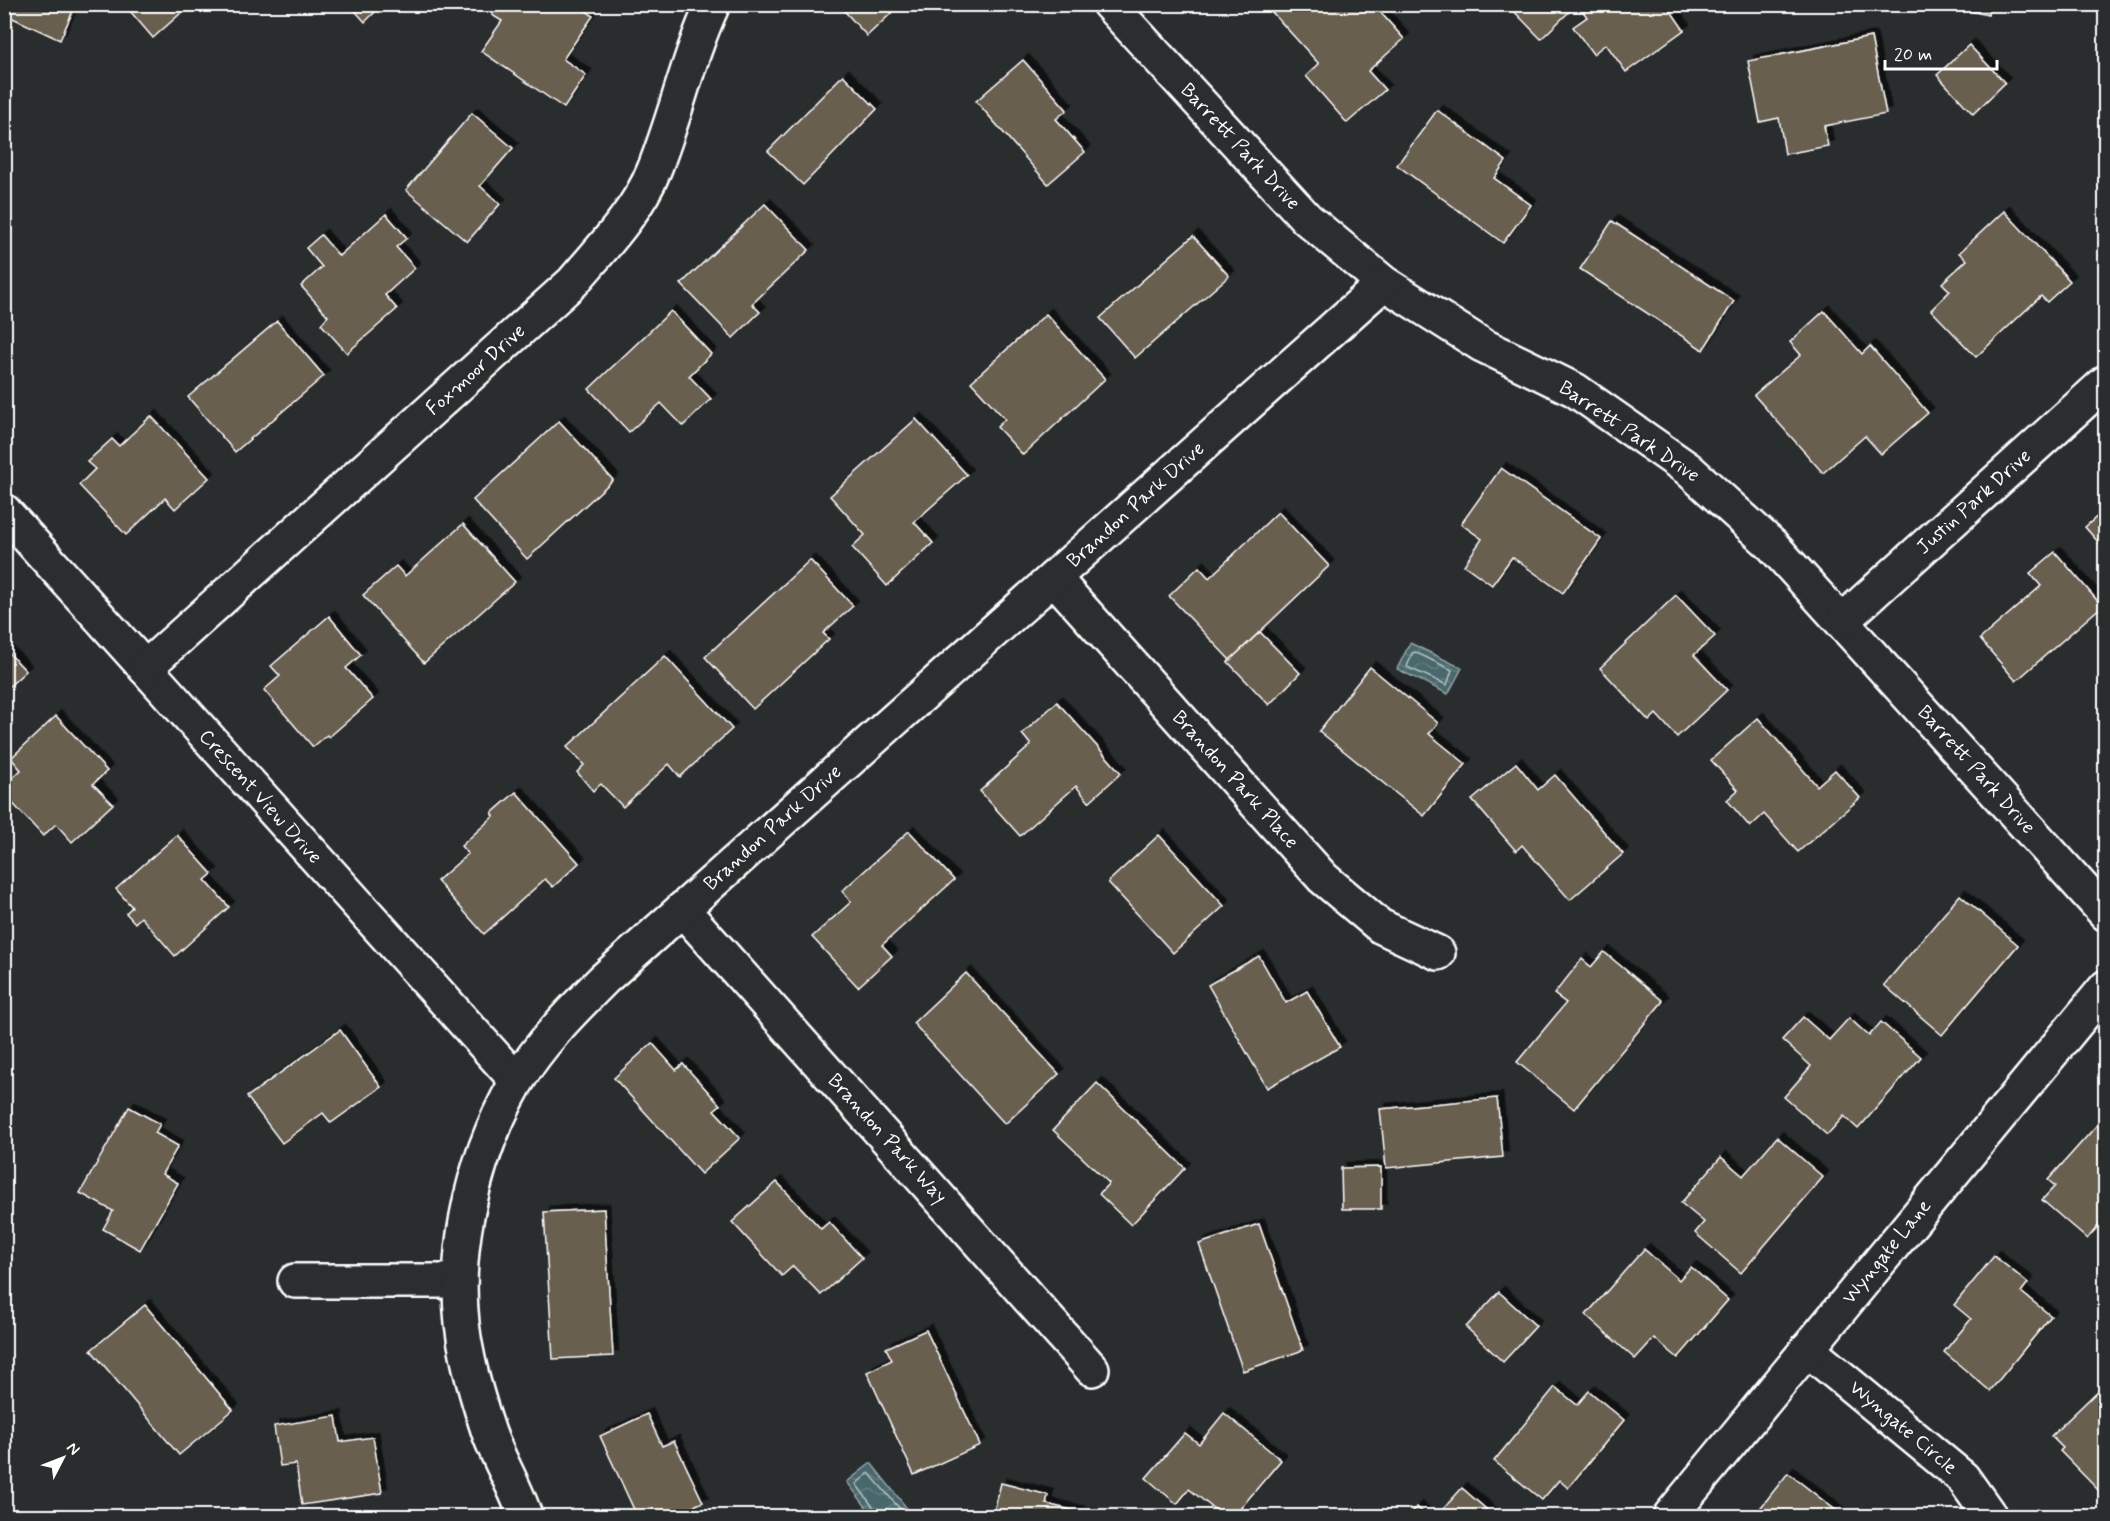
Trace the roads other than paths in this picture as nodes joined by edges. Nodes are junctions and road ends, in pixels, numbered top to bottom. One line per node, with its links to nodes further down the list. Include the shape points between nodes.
1 (713, 4): 8 (street, Foxmoor Drive, via 696,42 653,172 618,230 573,282)
2 (1109, 4): 3 (street, Barrett Park Drive, via 1307,219)
3 (1383, 283): 6 (street, Brandon Park Drive); 7 (street, Barrett Park Drive, via 1482,345 1575,390 1688,469 1772,545)
4 (2106, 382): 7 (street, Justin Park Drive)
5 (4, 511): 8 (street, Crescent View Drive)
6 (1054, 578): 9 (street, Brandon Park Drive); 11 (street, Brandon Park Place, via 1323,878 1380,926)
7 (1842, 621): 10 (street, Barrett Park Drive)
8 (145, 668): 13 (street, Crescent View Drive)
9 (682, 909): 13 (street, Brandon Park Drive, via 564,1020); 17 (street, Brandon Park Way)
10 (2106, 914)
11 (1438, 953)
12 (2106, 987): 16 (street, Wyngate Lane)
13 (517, 1081): 15 (street, Brandon Park Drive, via 487,1142 468,1209)
14 (295, 1281): 15 (street)
15 (460, 1281): 18 (street, Brandon Park Drive, via 467,1357 489,1433)
16 (1807, 1349): 19 (street, Wyngate Lane); 20 (street, Wyngate Circle, via 1963,1478)
17 (1092, 1369)
18 (525, 1516)
19 (1670, 1516)
20 (1990, 1516)

